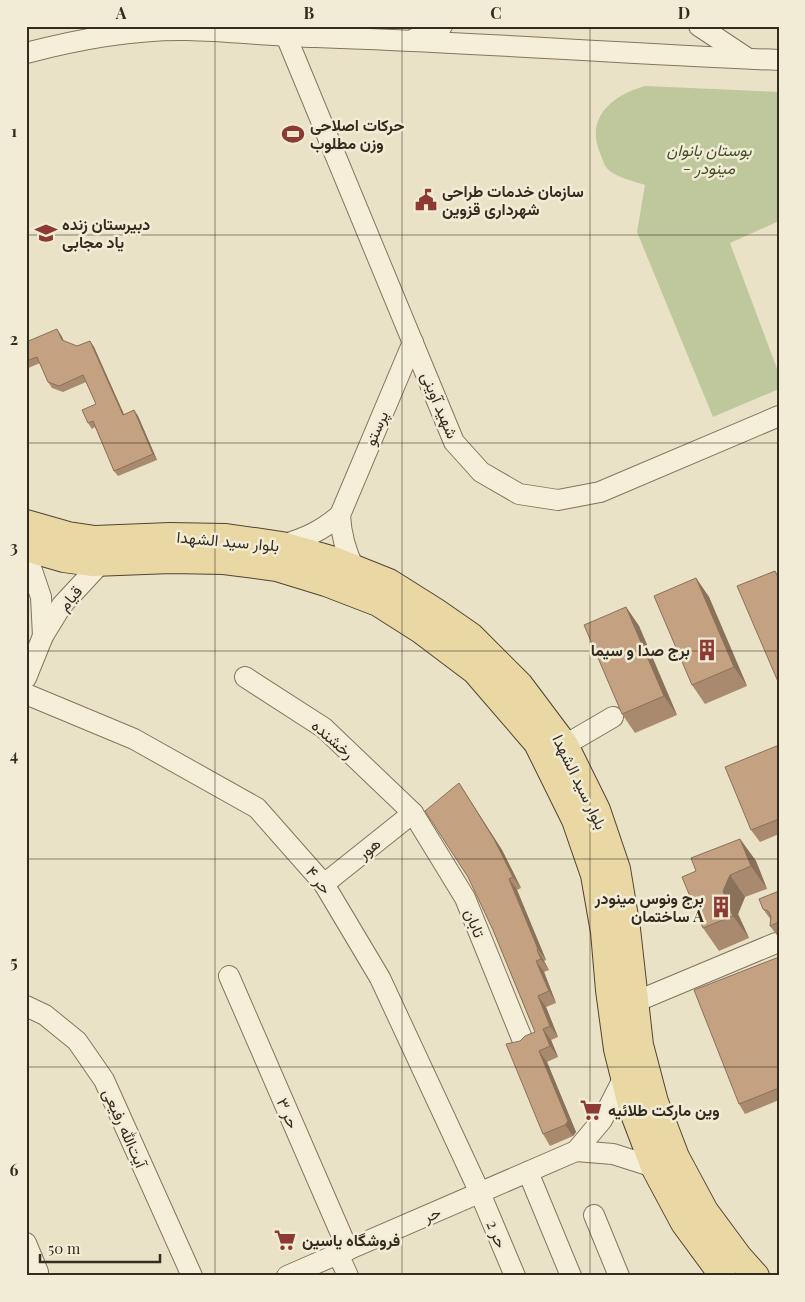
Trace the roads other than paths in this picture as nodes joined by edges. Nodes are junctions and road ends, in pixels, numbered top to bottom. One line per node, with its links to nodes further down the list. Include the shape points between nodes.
1 (442, 26): 4 (street)
2 (699, 26): 6 (street)
3 (286, 36): 4 (street); 5 (street, via 186,30 112,34); 8 (street, شهید آوینی)
4 (412, 40): 6 (street)
5 (26, 52)
6 (749, 59): 7 (street)
7 (779, 60)
8 (413, 342): 9 (street, شهید آوینی, via 454,442 481,472 518,494 558,500 600,492); 10 (street, پرستو)
9 (779, 416)
10 (340, 515): 12 (street, پرستو, via 323,529); 16 (street, پرستو, via 343,543)
11 (26, 523): 12 (main road, بلوار سید الشهدا, via 68,536 95,539 179,536)
12 (282, 545): 16 (main road, بلوار سید الشهدا)
13 (26, 548): 15 (main road, بلوار سید الشهدا, via 64,559)
14 (26, 553): 17 (street, قیام, via 41,597)
15 (101, 563): 17 (street, قیام, via 62,606); 21 (main road, بلوار سید الشهدا, via 224,561 277,568 326,583 378,603 422,631)
16 (354, 568): 21 (main road, بلوار سید الشهدا, via 388,582 471,636 520,685)
17 (43, 636): 19 (street, قیام)
18 (245, 677): 24 (street, رخشنده, via 324,728)
19 (26, 678)
20 (26, 694): 25 (street, حر ۴, via 134,740 258,808)
21 (531, 717): 23 (main road, بلوار سید الشهدا)
22 (613, 717): 23 (street)
23 (562, 757): 28 (main road, بلوار سید الشهدا, via 597,810 617,869); 31 (main road, بلوار سید الشهدا, via 575,820 594,875 617,1049)
24 (413, 813): 25 (street, هور); 30 (street, تابان, via 465,898)
25 (324, 884): 35 (street, حر ۴, via 380,978)
26 (776, 943): 28 (street)
27 (229, 976): 38 (street, حر ۳)
28 (635, 1002): 47 (main road, بلوار سید الشهدا, via 640,1045 655,1102 676,1157 705,1211)
29 (26, 1006): 40 (street, آیت‌الله رفیعی, via 45,1015 77,1041 104,1080)
30 (523, 1041)
31 (624, 1077): 32 (street, حر, via 602,1120); 33 (main road, بلوار سید الشهدا, via 632,1109)
32 (576, 1151): 33 (street, حر, via 613,1154); 34 (street, حر)
33 (654, 1167): 46 (main road, بلوار سید الشهدا, via 684,1223)
34 (528, 1172): 35 (street, حر); 44 (street)
35 (480, 1193): 38 (street, حر); 43 (street, حر 2)
36 (594, 1216): 45 (street)
37 (26, 1243): 39 (street)
38 (343, 1252): 41 (street, حر); 42 (street, حر ۳)
39 (38, 1272)
40 (192, 1276)
41 (287, 1276)
42 (348, 1276)
43 (515, 1276)
44 (571, 1276)
45 (619, 1276)
46 (723, 1276)
47 (756, 1276)

